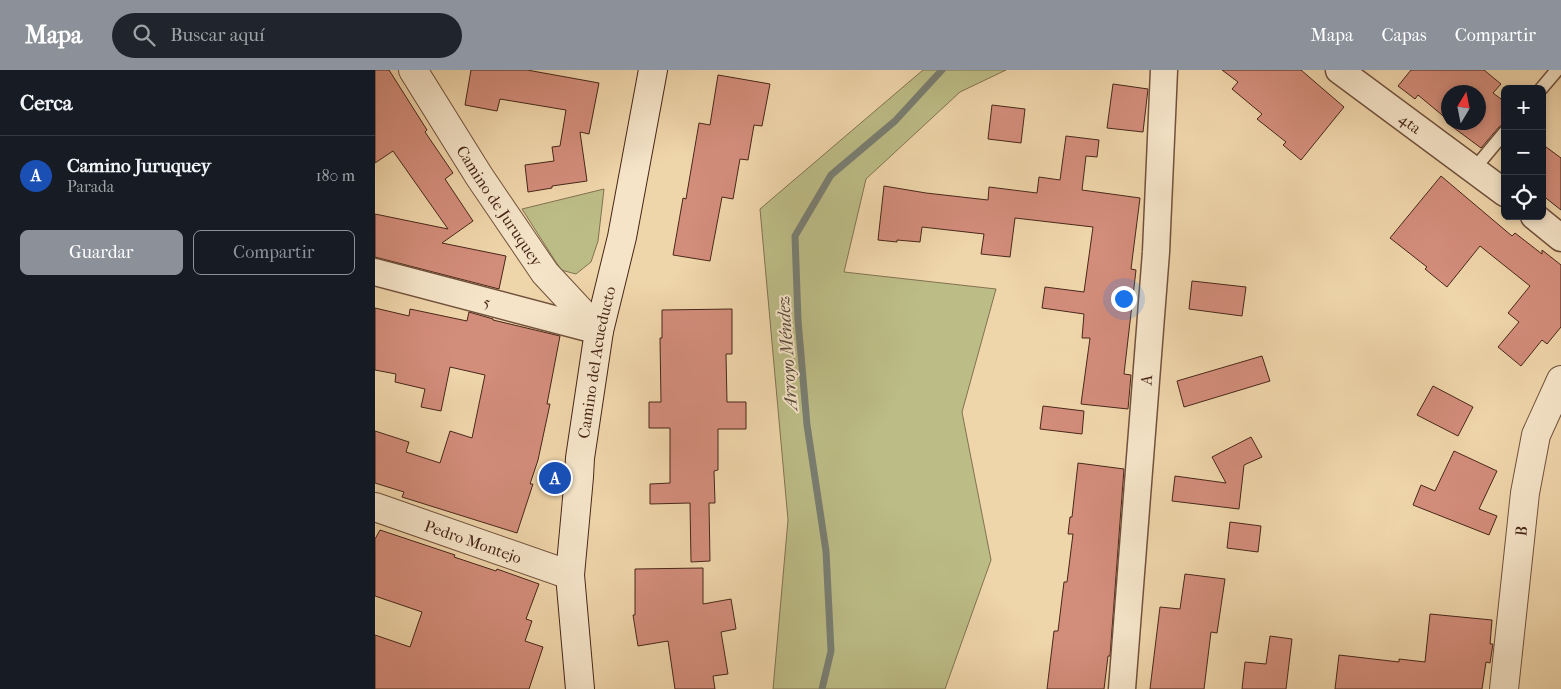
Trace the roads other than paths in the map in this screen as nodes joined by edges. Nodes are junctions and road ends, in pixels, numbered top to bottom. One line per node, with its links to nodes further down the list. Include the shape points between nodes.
1 (413, 70): 13 (street, Camino de Juruquey, via 545,273)
2 (653, 70): 13 (street, Camino del Acueducto, via 622,237)
3 (1164, 70): 18 (street, A, via 1156,252)
4 (1339, 70): 8 (street, 4ta)
5 (1557, 70): 6 (lane)
6 (1544, 85)
7 (1501, 137): 8 (lane)
8 (1474, 169): 9 (street, 4ta)
9 (1501, 191)
10 (1539, 220): 11 (street)
11 (1561, 238)
12 (375, 272): 13 (street, 5)
13 (599, 331): 16 (street, Camino del Acueducto, via 580,458)
14 (1561, 380): 19 (street, B, via 1536,435 1525,493)
15 (375, 506): 16 (street, Pedro Montejo)
16 (570, 575): 17 (street, Camino del Acueducto)
17 (580, 689)
18 (1122, 689)
19 (1504, 689)

